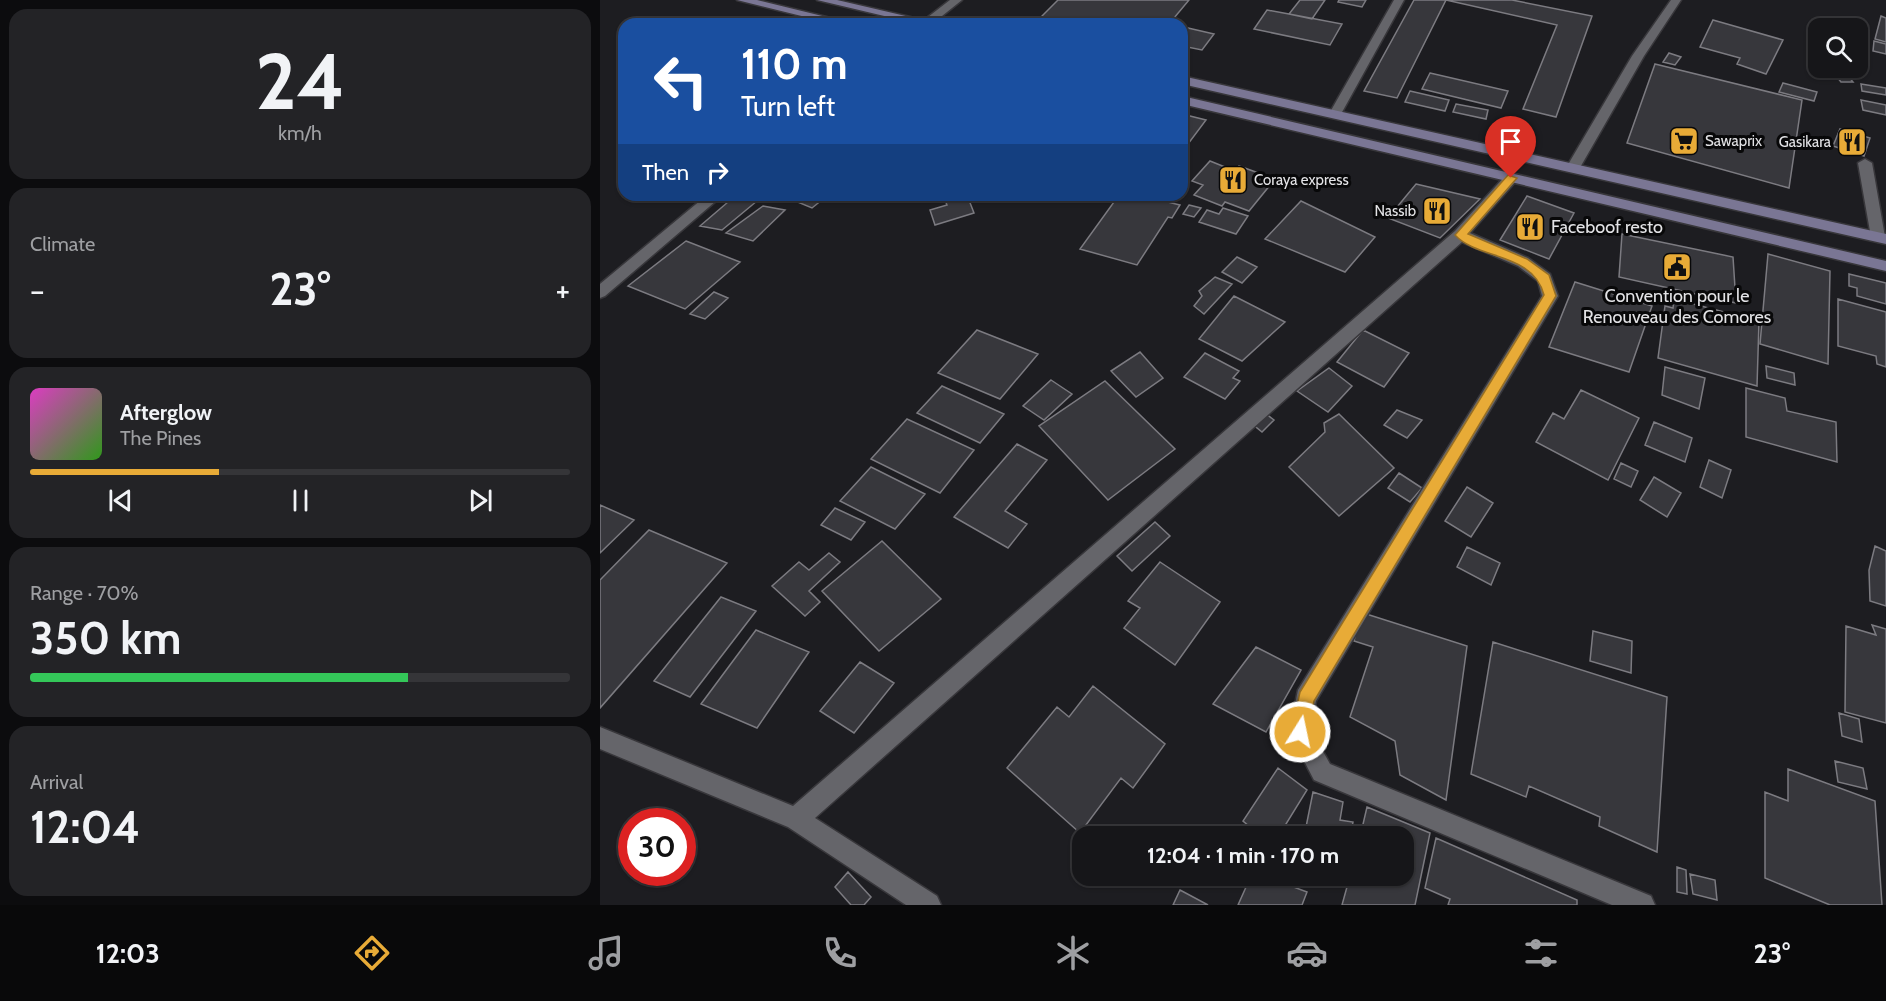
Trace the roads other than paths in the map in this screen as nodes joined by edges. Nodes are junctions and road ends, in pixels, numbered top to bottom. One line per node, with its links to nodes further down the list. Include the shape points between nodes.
1 (742, 0): 6 (main road)
2 (822, 0): 7 (main road)
3 (957, 0): 8 (street)
4 (1399, 0): 11 (street)
5 (1676, 0): 13 (street)
6 (822, 18)
7 (902, 18)
8 (936, 18)
9 (1188, 81): 11 (main road)
10 (1188, 101): 14 (main road)
11 (1335, 114): 13 (main road)
12 (1865, 163): 17 (street)
13 (1573, 168): 17 (main road)
14 (1511, 178): 16 (street); 18 (main road)
15 (709, 201): 19 (street)
16 (1460, 235): 21 (street); 23 (street, via 1523,262 1545,278 1550,296 1306,698 1300,732 1322,772)
17 (1882, 238)
18 (1886, 266)
19 (600, 292)
20 (600, 738): 21 (street)
21 (796, 819): 22 (street)
22 (928, 905)
23 (1642, 905)

